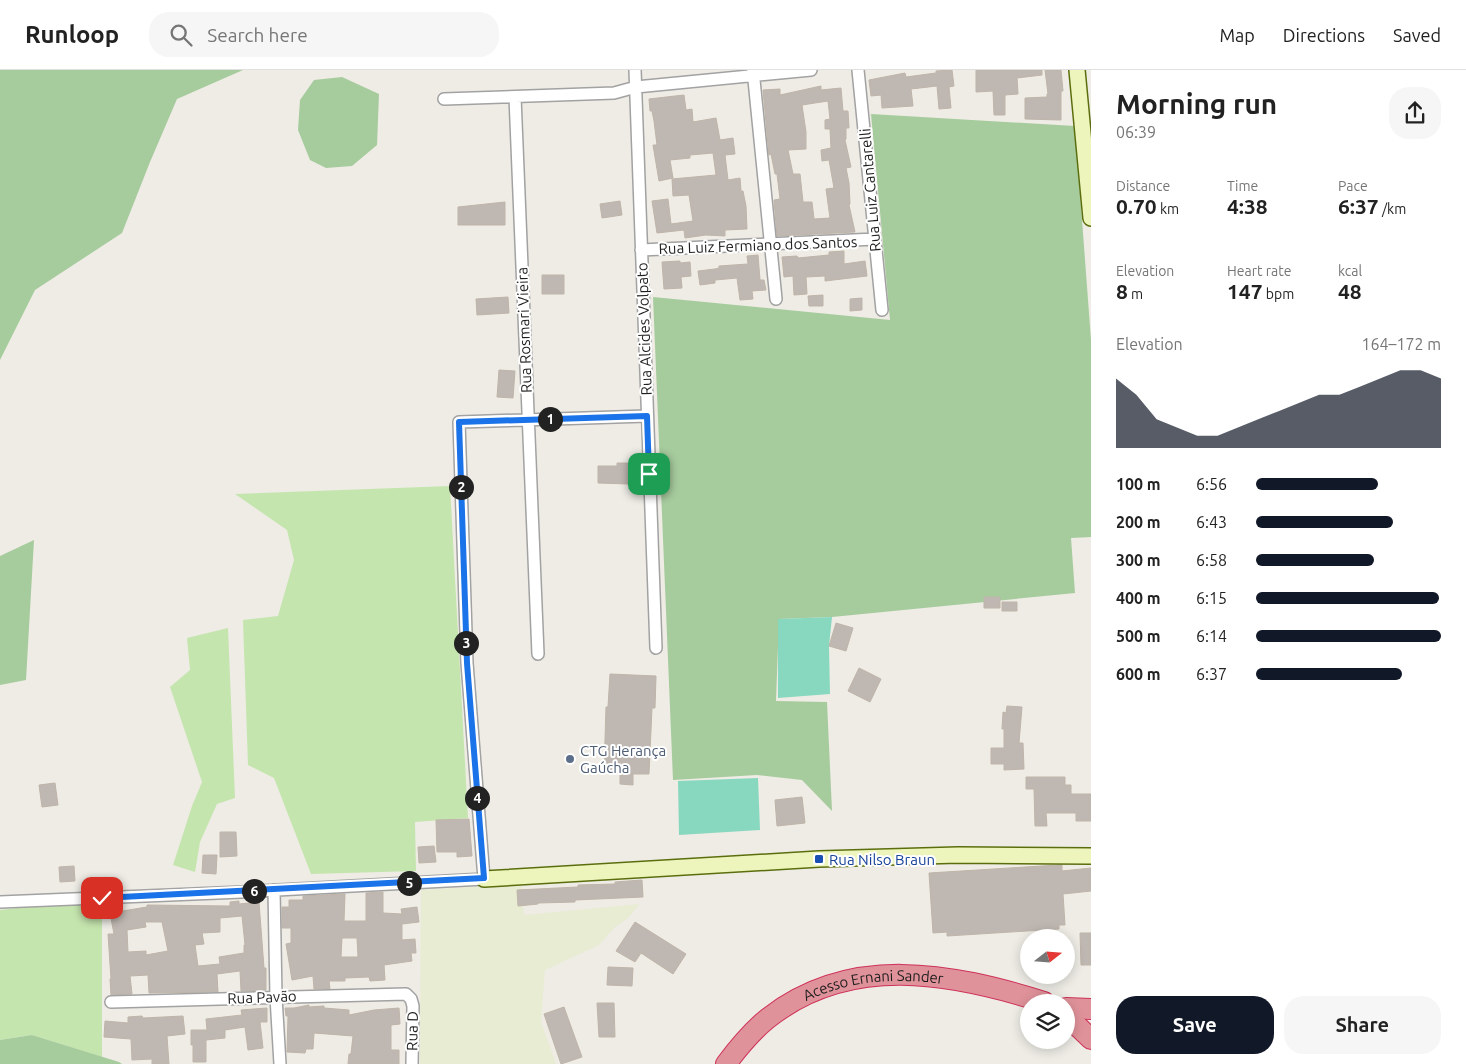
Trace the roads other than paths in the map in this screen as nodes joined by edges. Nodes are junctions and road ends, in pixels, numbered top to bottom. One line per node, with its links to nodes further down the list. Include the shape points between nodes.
1 (635, 70): 6 (street, Rua Alcides Volpato)
2 (811, 70): 5 (street)
3 (858, 70): 10 (street, Rua Luiz Cantarelli)
4 (1077, 70): 9 (street)
5 (753, 73): 6 (street); 11 (street)
6 (636, 87): 7 (street, via 614,93); 12 (street, Rua Alcides Volpato)
7 (514, 97): 8 (street); 16 (street, Rua Rosmari Vieira)
8 (444, 99)
9 (1091, 218)
10 (875, 240): 11 (street, Rua Luiz Fermiano dos Santos); 14 (street, Rua Luiz Cantarelli)
11 (770, 244): 12 (street, Rua Luiz Fermiano dos Santos); 13 (street)
12 (641, 250): 15 (street, Rua Alcides Volpato)
13 (776, 299)
14 (882, 310)
15 (647, 416): 16 (street); 17 (street, Rua Alcides Volpato)
16 (528, 420): 18 (street, Rua Rosmari Vieira); 20 (street, via 459,422 467,663)
17 (656, 648)
18 (538, 654)
19 (1091, 856): 20 (street, via 819,859)
20 (484, 878): 21 (street)
21 (274, 890): 22 (street); 24 (street)
22 (0, 902)
23 (1020, 995): 33 (highway, Acesso Ernani Sander, via 951,978 913,974 864,978 817,990 791,1002 766,1019)
24 (276, 997): 25 (street, Rua Pavão, via 406,994); 26 (street, Rua Pavão); 31 (street)
25 (411, 999): 32 (street, Rua D)
26 (111, 1002)
27 (1075, 1008): 28 (highway)
28 (1091, 1009)
29 (1075, 1024): 30 (highway)
30 (1091, 1039)
31 (280, 1064)
32 (412, 1064)
33 (726, 1064)

